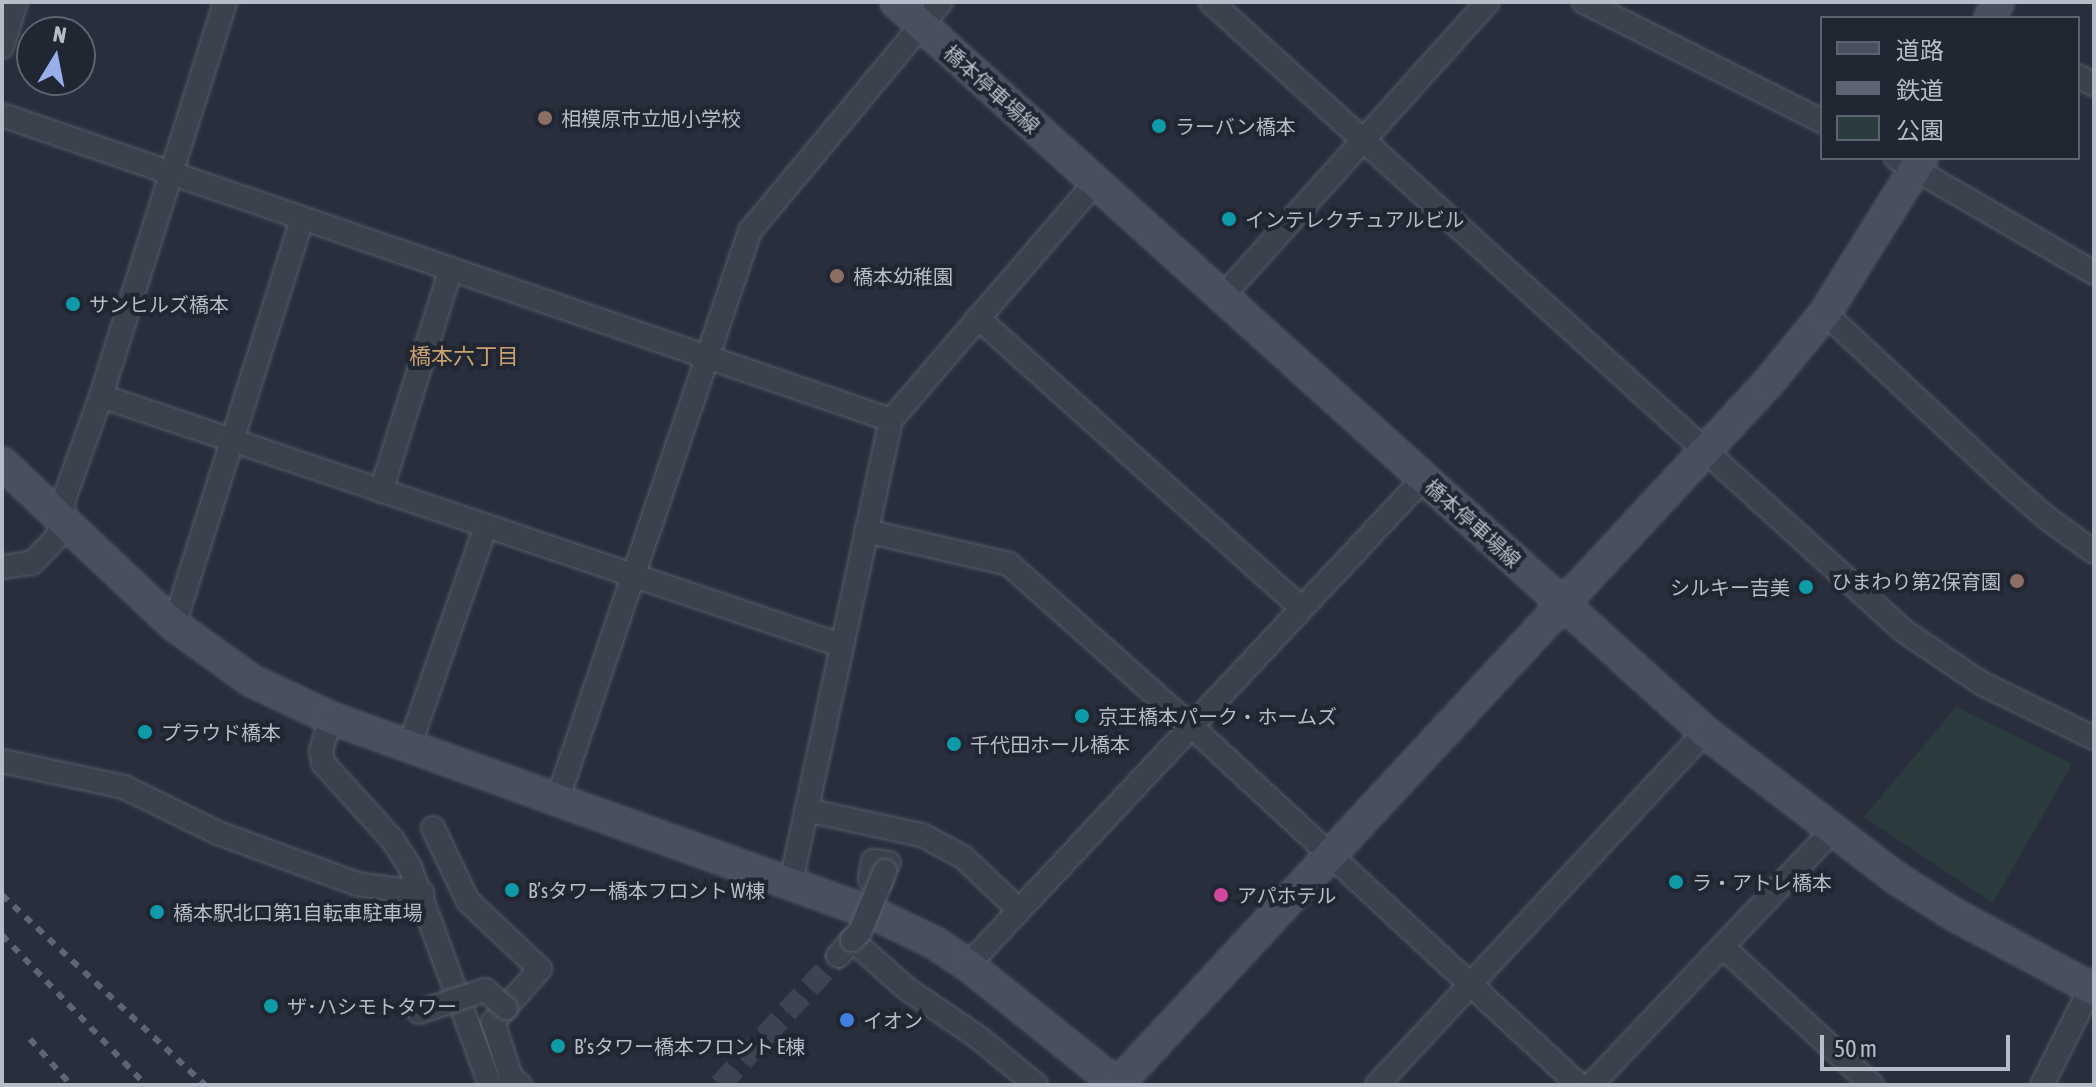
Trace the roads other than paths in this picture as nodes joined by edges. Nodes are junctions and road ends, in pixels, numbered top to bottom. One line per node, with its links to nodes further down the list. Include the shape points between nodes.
1 (16, 2): 8 (street)
2 (225, 2): 13 (street)
3 (896, 2): 7 (street, 橋本停車場線)
4 (1211, 2): 11 (street)
5 (1488, 2): 11 (street)
6 (1584, 2): 10 (street)
7 (930, 13): 14 (street, 橋本停車場線); 21 (street, via 750,231)
8 (2, 47)
9 (2, 115): 13 (street)
10 (1820, 120)
11 (1364, 140): 18 (street); 25 (street)
12 (1911, 161): 17 (street); 19 (street)
13 (171, 174): 15 (street); 22 (street)
14 (1096, 182): 18 (street, 橋本停車場線); 20 (street)
15 (302, 219): 16 (street); 24 (street)
16 (451, 269): 21 (street); 28 (street)
17 (2094, 273)
18 (1223, 296): 27 (street, 橋本停車場線)
19 (1825, 313): 25 (street); 32 (street, via 1999,476)
20 (978, 318): 23 (street); 36 (street)
21 (707, 356): 23 (street); 34 (street)
22 (101, 396): 24 (street); 29 (street, via 64,499)
23 (891, 420): 31 (street)
24 (233, 441): 28 (street); 37 (street)
25 (1708, 449): 35 (street); 42 (street, via 1904,631 1981,683)
26 (2, 463): 29 (street)
27 (1424, 478): 35 (street, 橋本停車場線); 36 (street)
28 (381, 491): 30 (street)
29 (63, 522): 33 (street, via 56,538 32,563); 37 (street)
30 (486, 526): 34 (street); 43 (street)
31 (866, 531): 38 (street); 40 (street, via 1009,564)
32 (2094, 552)
33 (2, 567)
34 (632, 574): 38 (street); 45 (street)
35 (1564, 606): 41 (street, 橋本停車場線); 49 (street)
36 (1301, 608): 40 (street)
37 (174, 625): 39 (street, via 252,681)
38 (840, 645): 46 (street)
39 (331, 718): 43 (street); 52 (street, via 321,751 323,763 392,839)
40 (1191, 726): 49 (street); 53 (street)
41 (1705, 732): 48 (street, 橋本停車場線); 56 (street)
42 (2094, 738)
43 (409, 747): 45 (street)
44 (2, 761): 52 (street, via 124,787 218,833 357,884)
45 (557, 801): 51 (street)
46 (806, 810): 51 (street); 53 (street, via 922,835 963,857)
47 (433, 828): 58 (street, via 468,901 540,969)
48 (1831, 832): 54 (street); 57 (street, 橋本停車場線, via 1955,915)
49 (1331, 856): 56 (street); 63 (street)
50 (878, 871): 62 (street, bridge, via 860,932 845,948)
51 (791, 882): 55 (street, via 877,915)
52 (422, 893): 60 (street)
53 (1019, 910): 55 (street)
54 (1723, 947): 66 (street); 67 (street)
55 (968, 965): 63 (street)
56 (1471, 985): 64 (street); 65 (street)
57 (2093, 986): 68 (street)
58 (506, 1008): 59 (street, bridge, via 485,990); 61 (street, via 493,1022 511,1077)
59 (419, 1012)
60 (490, 1085)
61 (520, 1085)
62 (1046, 1085)
63 (1117, 1085)
64 (1377, 1085)
65 (1579, 1085)
66 (1591, 1085)
67 (1872, 1085)
68 (2042, 1085)

